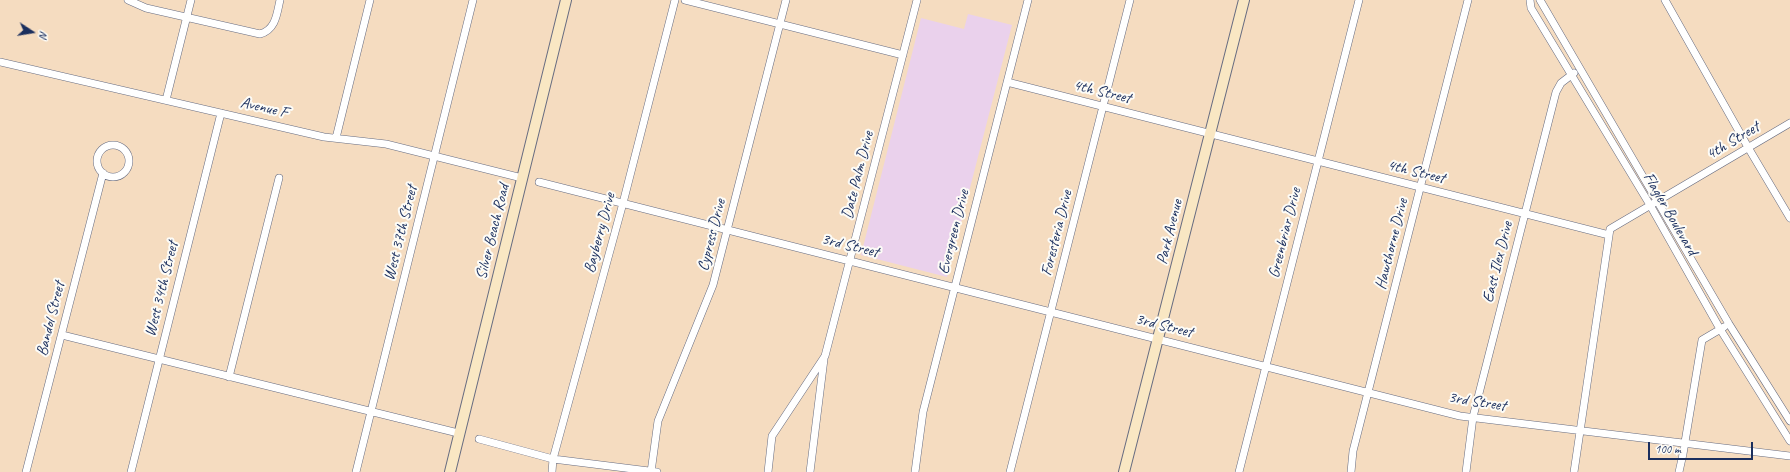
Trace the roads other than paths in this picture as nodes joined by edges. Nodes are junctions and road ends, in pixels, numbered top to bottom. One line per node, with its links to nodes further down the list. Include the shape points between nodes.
1 (128, 0): 19 (street, via 146,8)
2 (191, 0): 19 (street)
3 (280, 0): 19 (street, via 275,22 270,30 260,34)
4 (370, 0): 31 (street)
5 (473, 0): 33 (street, West 37th Street)
6 (566, 0): 37 (street, Silver Beach Road)
7 (675, 0): 41 (street, Bayberry Drive)
8 (685, 0): 20 (street)
9 (786, 0): 20 (street, Cypress Drive)
10 (917, 0): 21 (street, Date Palm Drive)
11 (1028, 0): 25 (street, Evergreen Drive)
12 (1130, 0): 27 (street, Foresteria Drive)
13 (1244, 0): 30 (street, Park Avenue)
14 (1359, 0): 34 (street, Greenbriar Drive)
15 (1468, 0): 39 (street, Hawthorne Drive)
16 (1530, 0): 24 (street, Flagler Boulevard, via 1532,8)
17 (1540, 0): 23 (street, Flagler Boulevard)
18 (1665, 0): 32 (street)
19 (186, 18): 26 (street)
20 (780, 24): 21 (street); 45 (street, Cypress Drive)
21 (903, 55): 47 (street, Date Palm Drive)
22 (0, 62): 26 (street, Avenue F)
23 (1580, 70): 24 (street, East Ilex Drive); 40 (street, Flagler Boulevard)
24 (1571, 76): 42 (street, Flagler Boulevard); 43 (street, East Ilex Drive, via 1561,83 1556,92)
25 (1007, 82): 27 (street, 4th Street); 48 (street, Evergreen Drive)
26 (166, 100): 28 (street, Avenue F)
27 (1103, 106): 30 (street, 4th Street); 49 (street, Foresteria Drive)
28 (221, 113): 31 (street, Avenue F); 55 (street, West 34th Street)
29 (1790, 123): 32 (street, 4th Street)
30 (1211, 134): 34 (street, 4th Street); 53 (street, Park Avenue)
31 (336, 138): 33 (street, Avenue F, via 386,144)
32 (1749, 149): 40 (street, 4th Street); 44 (street)
33 (434, 157): 37 (street, Avenue F); 59 (street, West 37th Street)
34 (1318, 161): 39 (street, 4th Street); 56 (street, Greenbriar Drive)
35 (102, 173): 35 (street, via 112,177 125,171 129,162 123,148 112,145 100,152 97,164); 52 (street, Bandol Street)
36 (279, 178): 57 (street)
37 (522, 178): 63 (street, Silver Beach Road)
38 (539, 182): 41 (street, 3rd Street)
39 (1421, 187): 43 (street, 4th Street); 58 (street, Hawthorne Drive)
40 (1658, 201): 42 (street, 4th Street); 50 (street, Flagler Boulevard)
41 (623, 203): 45 (street, 3rd Street); 68 (street, Bayberry Drive)
42 (1650, 205): 46 (street, 4th Street, via 1610,229); 51 (street, Flagler Boulevard)
43 (1525, 214): 46 (street, 4th Street); 60 (street, East Ilex Drive)
44 (1790, 218)
45 (727, 229): 47 (street, 3rd Street); 74 (street, Cypress Drive, via 713,285 658,421)
46 (1609, 235): 62 (street)
47 (850, 261): 48 (street, 3rd Street); 54 (street, Date Palm Drive)
48 (954, 287): 49 (street, 3rd Street); 77 (street, Evergreen Drive, via 923,412)
49 (1051, 312): 53 (street, 3rd Street); 78 (street, Foresteria Drive)
50 (1729, 324): 51 (street); 61 (street, Flagler Boulevard)
51 (1720, 329): 65 (street, Flagler Boulevard); 66 (street, via 1702,340)
52 (62, 335): 55 (street); 69 (street, Bandol Street)
53 (1158, 339): 56 (street, 3rd Street); 79 (street, Park Avenue)
54 (825, 356): 75 (street, Date Palm Drive, via 772,436); 76 (street, Date Palm Drive)
55 (159, 360): 57 (street); 70 (street, West 34th Street)
56 (1266, 366): 58 (street, 3rd Street); 80 (street, Greenbriar Drive)
57 (229, 377): 59 (street)
58 (1368, 393): 60 (street, 3rd Street); 81 (street, Hawthorne Drive, via 1353,451)
59 (371, 413): 63 (street); 71 (street, West 37th Street)
60 (1473, 417): 62 (street, 3rd Street); 82 (street, East Ilex Drive)
61 (1790, 421)
62 (1580, 429): 66 (street, 3rd Street); 83 (street)
63 (458, 434): 72 (street, Silver Beach Road)
64 (479, 439): 68 (street)
65 (1790, 441)
66 (1685, 444): 67 (street, 3rd Street); 84 (street)
67 (1790, 456)
68 (553, 459): 73 (street, Bayberry Drive); 74 (street)
69 (26, 472)
70 (131, 472)
71 (356, 472)
72 (450, 472)
73 (552, 472)
74 (653, 472)
75 (768, 472)
76 (810, 472)
77 (915, 472)
78 (1010, 472)
79 (1124, 472)
80 (1239, 472)
81 (1351, 472)
82 (1466, 472)
83 (1574, 472)
84 (1678, 472)

